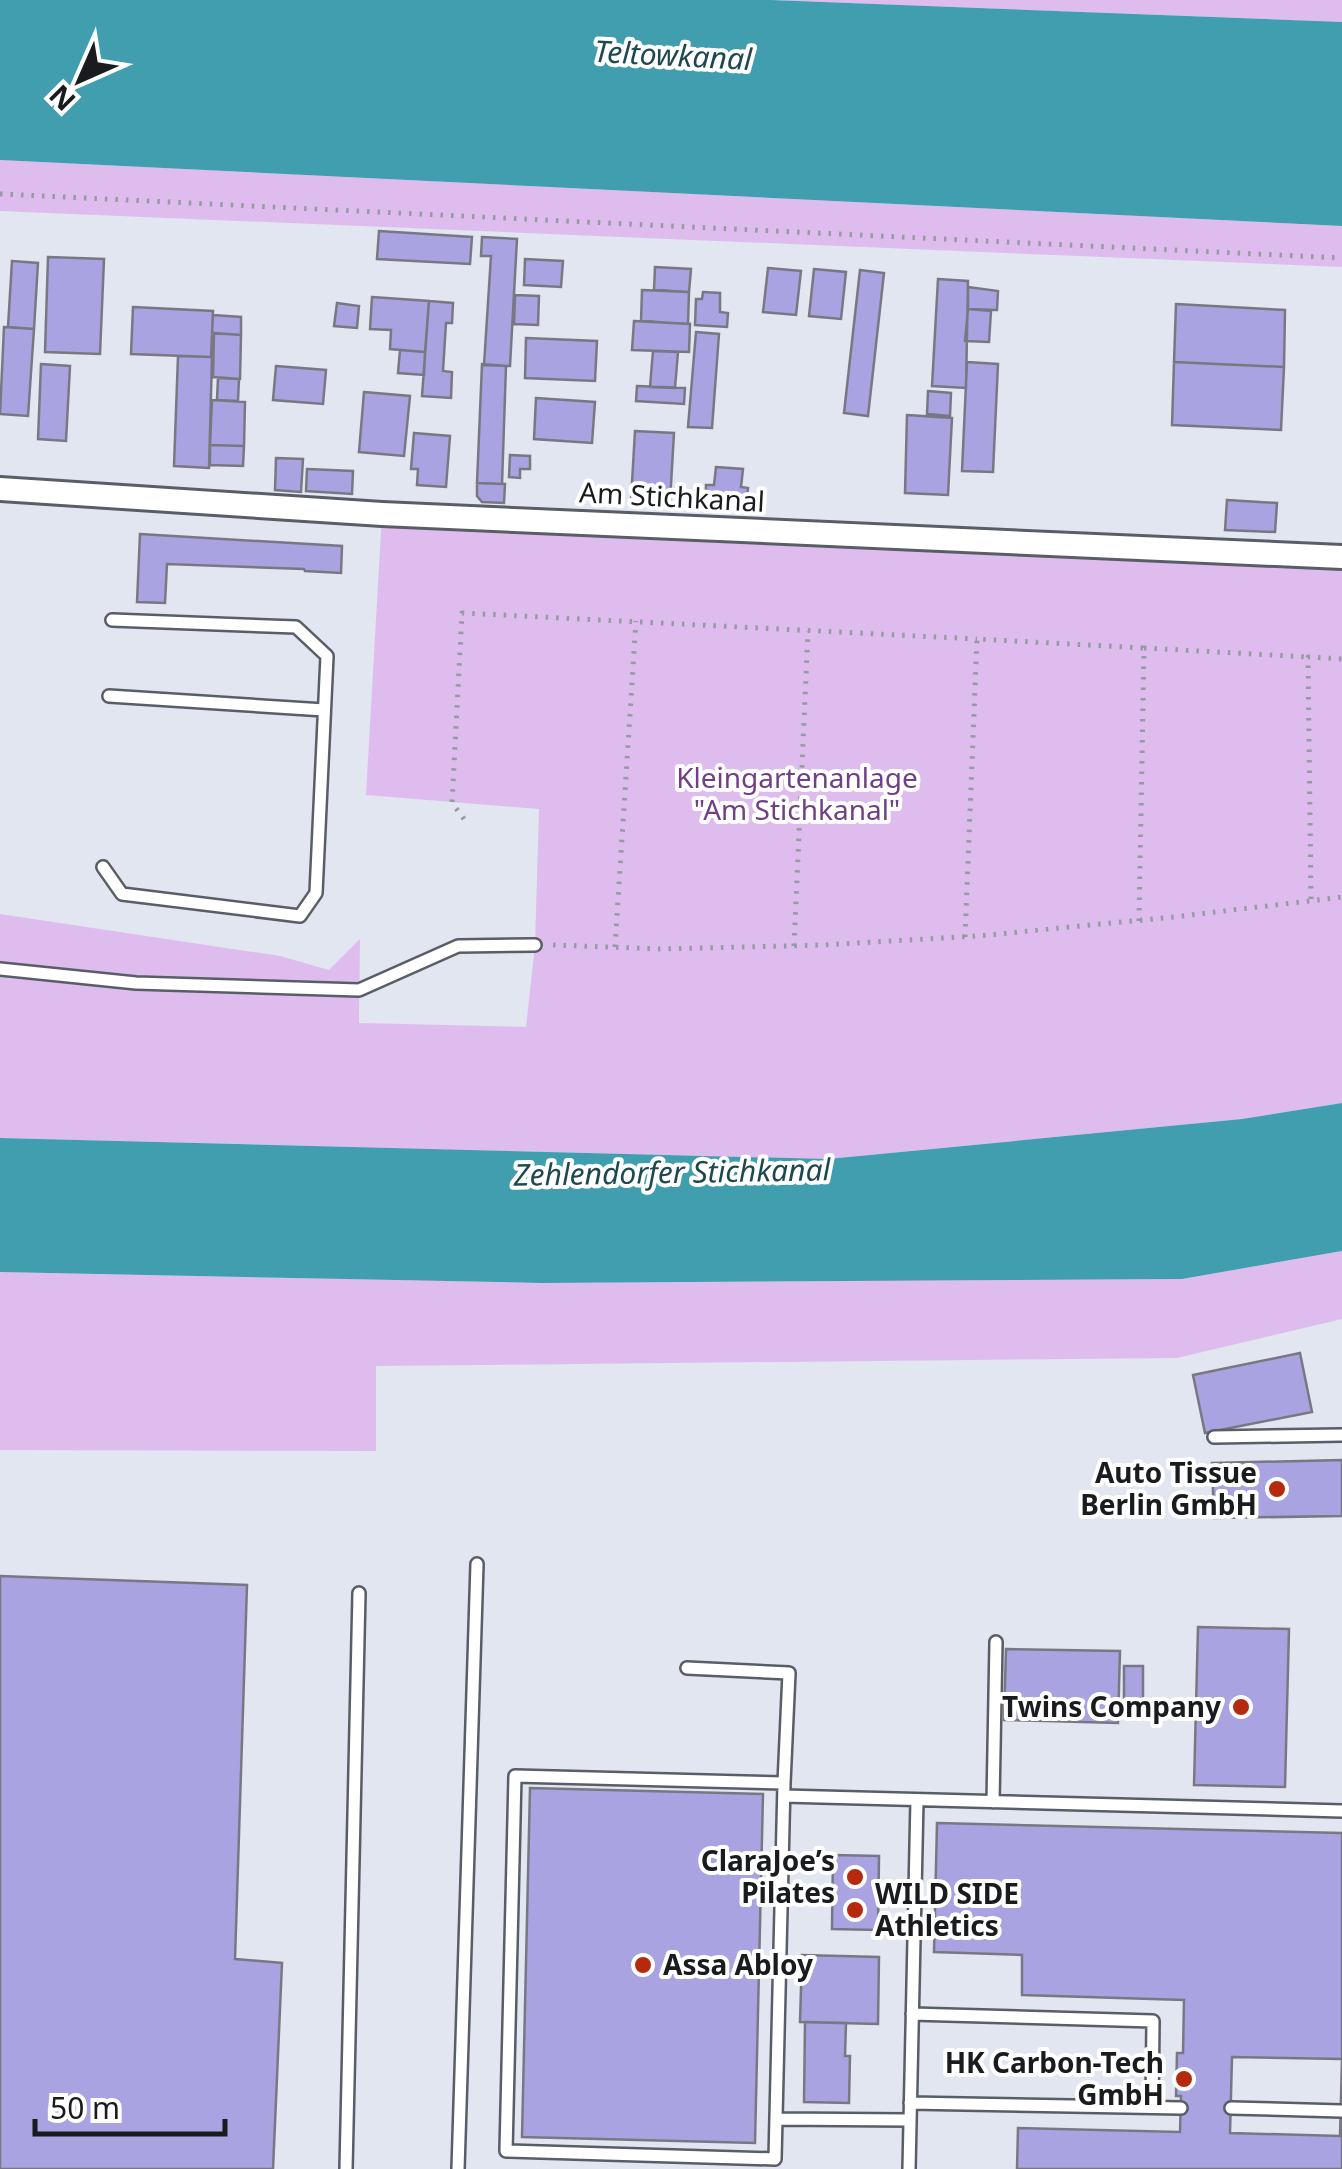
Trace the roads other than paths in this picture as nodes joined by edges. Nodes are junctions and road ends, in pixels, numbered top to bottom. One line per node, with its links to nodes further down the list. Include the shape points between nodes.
1 (0, 490): 2 (street, Am Stichkanal)
2 (1342, 557)
3 (112, 620): 5 (lane, via 296,627 327,656)
4 (109, 696): 5 (lane)
5 (324, 710): 6 (lane, via 316,893 300,916 122,894)
6 (102, 867)
7 (535, 945): 8 (lane, via 458,946 359,990 136,983)
8 (0, 969)
9 (1342, 1436): 10 (lane)
10 (1214, 1437)
11 (477, 1564): 28 (lane)
12 (360, 1592): 27 (lane)
13 (996, 1642): 17 (lane)
14 (688, 1668): 15 (lane, via 788,1674)
15 (784, 1790): 16 (lane); 25 (lane); 25 (lane, via 514,1776 506,2152 775,2158)
16 (917, 1800): 17 (lane); 19 (lane)
17 (992, 1802): 18 (lane)
18 (1342, 1811)
19 (912, 2014): 20 (lane); 21 (lane, via 1153,2020)
20 (910, 2103): 21 (lane); 26 (lane)
21 (1152, 2107): 22 (lane)
22 (1181, 2108)
23 (1231, 2108): 24 (lane)
24 (1341, 2110)
25 (776, 2119): 26 (lane)
26 (910, 2120): 29 (lane)
27 (346, 2169)
28 (458, 2169)
29 (908, 2169)

